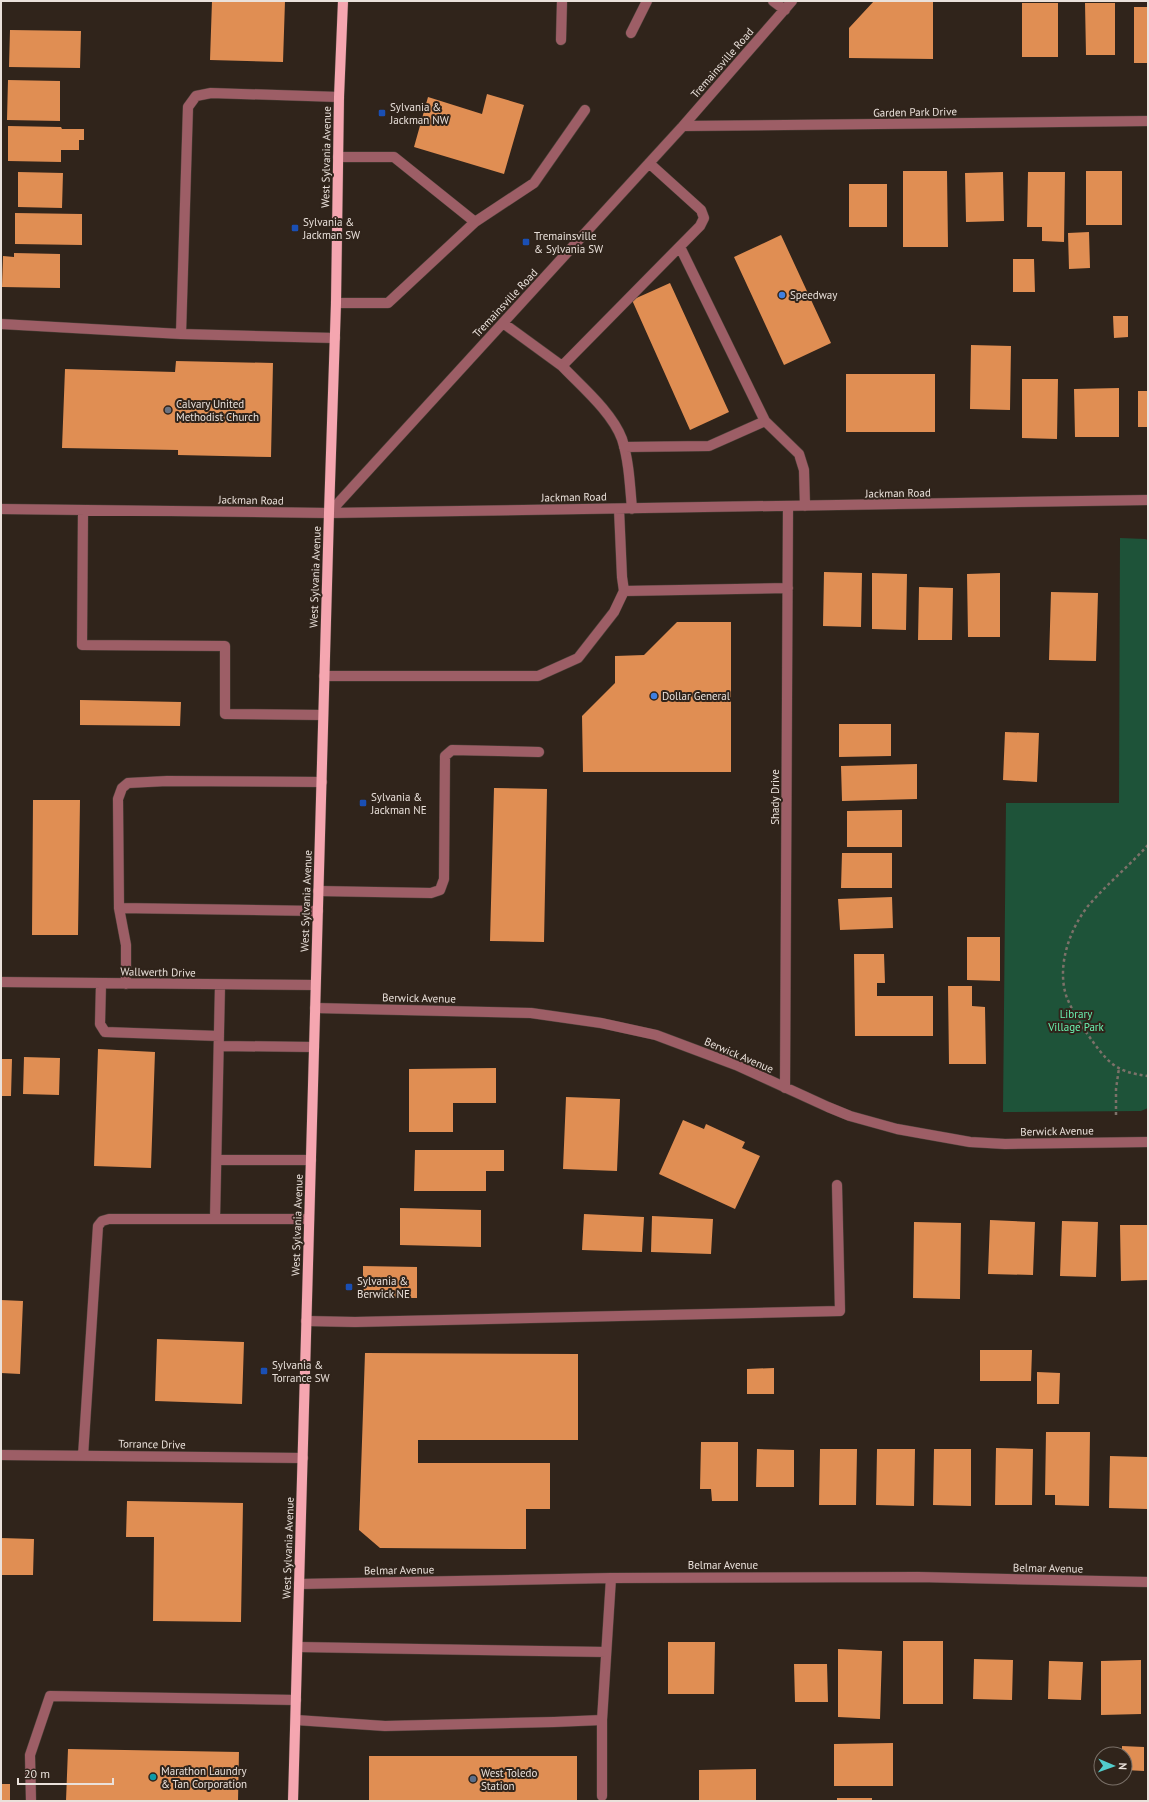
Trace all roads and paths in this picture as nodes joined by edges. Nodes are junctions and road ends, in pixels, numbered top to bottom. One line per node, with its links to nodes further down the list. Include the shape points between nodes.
1 (344, 1): 9 (main road, West Sylvania Avenue)
2 (562, 1): 8 (street)
3 (647, 1): 7 (street)
4 (772, 1): 6 (street)
5 (792, 1): 6 (street, Tremainsville Road)
6 (785, 10): 12 (street, Tremainsville Road)
7 (631, 33)
8 (561, 40)
9 (339, 98): 13 (main road, West Sylvania Avenue); 20 (street, via 211,93 196,96 188,107)
10 (585, 110): 15 (street, via 534,183)
11 (1148, 121): 12 (street, Garden Park Drive)
12 (683, 126): 14 (street, Tremainsville Road)
13 (338, 157): 15 (street, via 394,157); 17 (main road, West Sylvania Avenue)
14 (649, 163): 16 (street, via 701,210 704,218 700,226); 18 (street, Tremainsville Road)
15 (475, 222): 17 (street, via 388,303)
16 (680, 247): 22 (street); 23 (street)
17 (336, 303): 21 (main road, West Sylvania Avenue)
18 (503, 323): 22 (street); 32 (street, Tremainsville Road)
19 (1, 324): 20 (street)
20 (181, 334): 21 (street)
21 (335, 338): 32 (main road, West Sylvania Avenue)
22 (562, 366): 24 (street, via 610,418)
23 (765, 421): 24 (street, via 709,446); 27 (street, via 799,454 804,470)
24 (624, 447): 28 (street)
25 (1148, 500): 27 (street, Jackman Road)
26 (788, 506): 27 (street, Jackman Road); 28 (street, Jackman Road); 33 (street, Shady Drive)
27 (805, 506)
28 (632, 508): 30 (street, Jackman Road)
29 (1, 509): 31 (street, Jackman Road)
30 (619, 509): 32 (street, Jackman Road); 34 (street)
31 (83, 510): 32 (street, Jackman Road); 36 (street, via 82,645 225,646 225,714)
32 (329, 512): 35 (main road, West Sylvania Avenue)
33 (788, 588): 34 (street); 54 (street, Shady Drive)
34 (624, 591): 35 (street, via 614,612 578,658 538,676)
35 (324, 676): 36 (main road, West Sylvania Avenue)
36 (323, 715): 38 (main road, West Sylvania Avenue)
37 (539, 752): 40 (street, via 452,750 445,756 444,879 440,890 431,893)
38 (322, 782): 40 (main road, West Sylvania Avenue); 41 (street, via 167,780 128,784 122,788 118,799)
39 (1148, 845): 52 (path, via 1088,907 1075,926 1066,951 1063,979 1067,997 1078,1021 1095,1045 1112,1065)
40 (318, 891): 42 (main road, West Sylvania Avenue)
41 (118, 908): 42 (street); 45 (street, via 126,944)
42 (318, 911): 47 (main road, West Sylvania Avenue)
43 (1, 982): 44 (street, Wallwerth Drive)
44 (101, 983): 45 (street, Wallwerth Drive); 49 (street, via 100,1024 105,1032)
45 (126, 984): 46 (street, Wallwerth Drive)
46 (220, 984): 47 (street, Wallwerth Drive); 49 (street)
47 (316, 986): 48 (main road, West Sylvania Avenue)
48 (315, 1008): 51 (main road, West Sylvania Avenue); 54 (street, Berwick Avenue, via 530,1013 601,1023 656,1034 736,1065)
49 (219, 1036): 50 (street)
50 (219, 1046): 51 (street); 57 (street)
51 (314, 1047): 58 (main road, West Sylvania Avenue)
52 (1119, 1068): 53 (path, via 1130,1074); 55 (path)
53 (1148, 1076)
54 (786, 1088): 56 (street, Berwick Avenue, via 828,1107 871,1122 970,1142)
55 (1116, 1115)
56 (1148, 1142)
57 (217, 1160): 58 (street); 60 (street)
58 (311, 1160): 61 (main road, West Sylvania Avenue)
59 (837, 1185): 62 (street, via 840,1311)
60 (215, 1219): 61 (street); 64 (street, via 109,1219 102,1220 98,1226)
61 (309, 1219): 62 (main road, West Sylvania Avenue)
62 (306, 1321): 65 (main road, West Sylvania Avenue)
63 (1, 1455): 64 (street, Torrance Drive)
64 (82, 1456): 65 (street, Torrance Drive)
65 (303, 1458): 68 (main road, West Sylvania Avenue)
66 (611, 1578): 67 (street, Belmar Avenue, via 918,1577); 68 (street, Belmar Avenue); 70 (street)
67 (1148, 1582)
68 (299, 1584): 69 (main road, West Sylvania Avenue)
69 (298, 1648): 70 (street); 71 (main road, West Sylvania Avenue)
70 (606, 1652): 73 (street)
71 (296, 1700): 72 (main road, West Sylvania Avenue); 75 (street, via 50,1696 30,1755)
72 (296, 1720): 73 (street, via 386,1726); 76 (main road, West Sylvania Avenue)
73 (602, 1720): 74 (street)
74 (602, 1796)
75 (31, 1801)
76 (293, 1801)

